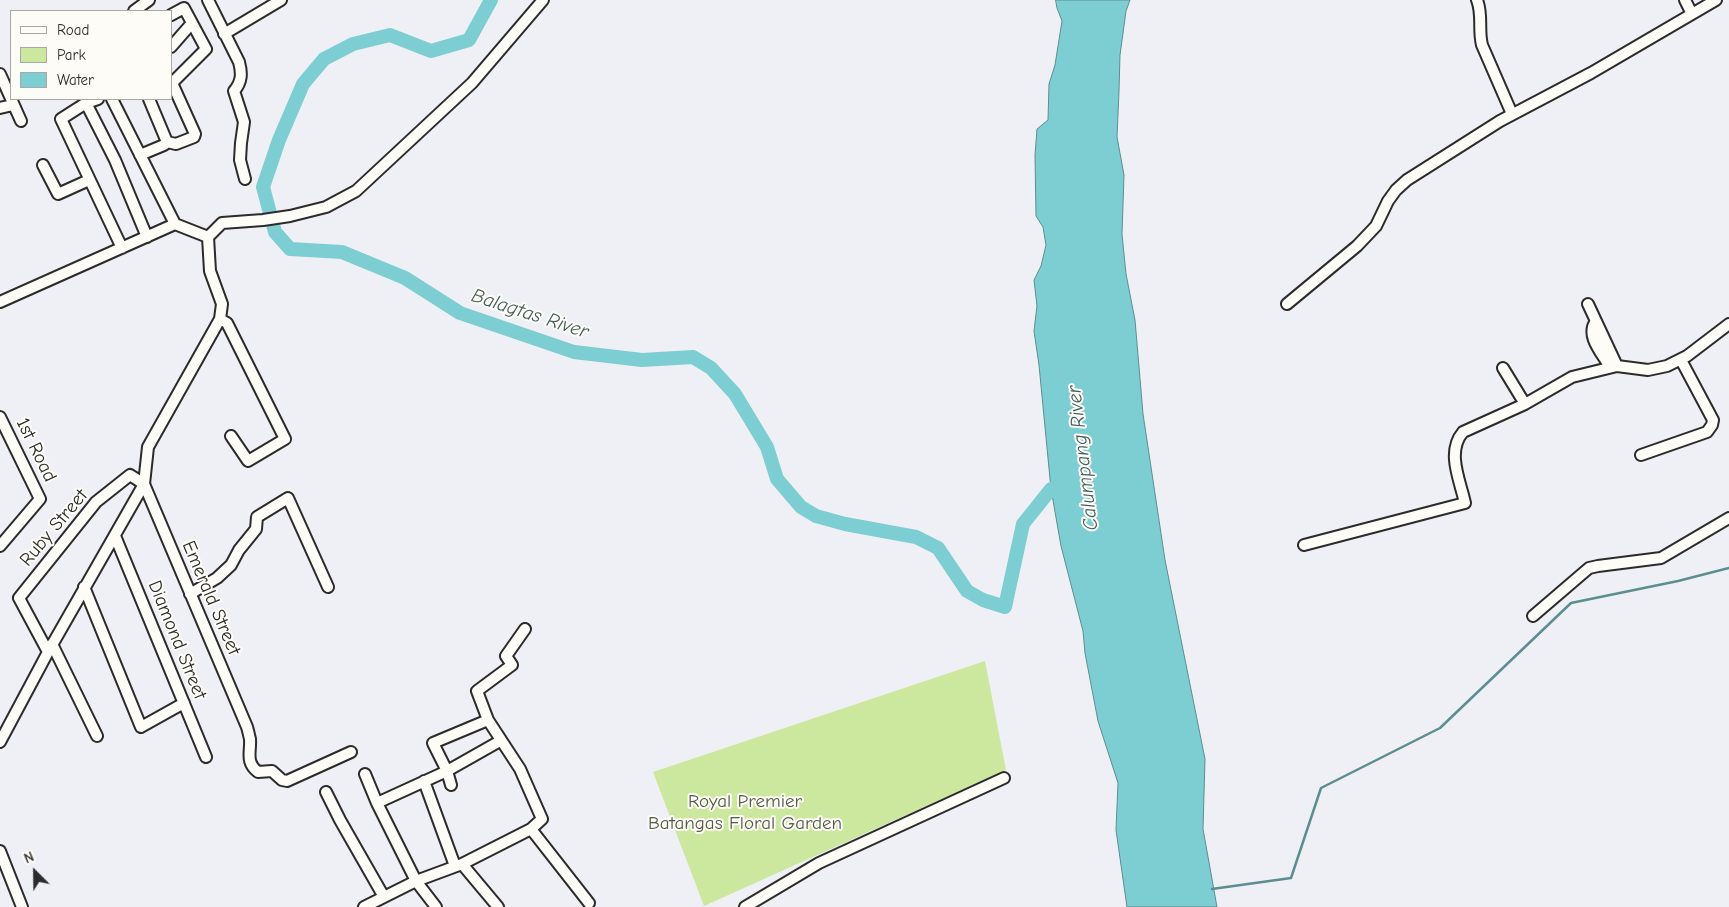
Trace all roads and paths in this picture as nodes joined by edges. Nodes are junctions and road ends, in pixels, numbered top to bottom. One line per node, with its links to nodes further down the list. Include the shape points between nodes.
1 (149, 0): 8 (street)
2 (208, 0): 12 (street)
3 (281, 0): 12 (street)
4 (543, 0): 33 (street, via 472,82 356,191 326,207 290,216 222,223)
5 (1477, 0): 24 (street, via 1482,44)
6 (1685, 0): 10 (street)
7 (1716, 0): 10 (street)
8 (135, 10)
9 (172, 14): 11 (street, via 184,8)
10 (1692, 14): 24 (street, via 1592,73)
11 (192, 24): 13 (street); 15 (street, via 206,49)
12 (224, 34): 30 (street, via 242,72 240,84 234,91 244,122 240,160)
13 (172, 46)
14 (0, 74): 16 (street)
15 (172, 83): 26 (street, via 195,134 176,144)
16 (10, 98)
17 (11, 100): 22 (street)
18 (95, 100): 20 (street)
19 (152, 100): 26 (street)
20 (86, 103): 29 (street, via 61,119); 32 (street, via 115,160)
21 (114, 103): 27 (street)
22 (13, 105): 23 (street); 25 (street)
23 (0, 108)
24 (1512, 114): 36 (street, via 1406,180 1396,190 1376,226)
25 (21, 121)
26 (167, 142): 27 (street)
27 (140, 154): 31 (street)
28 (43, 165): 29 (street, via 58,194)
29 (90, 180): 34 (street)
30 (245, 180)
31 (175, 224): 32 (street); 33 (street)
32 (147, 237): 34 (street)
33 (208, 237): 38 (street, via 210,271 222,304)
34 (122, 248): 35 (street)
35 (0, 302)
36 (1287, 304)
37 (1588, 304): 41 (street, via 1596,321 1593,339)
38 (220, 319): 45 (street, via 227,323 285,439 248,461); 47 (street, via 148,447)
39 (1729, 324): 40 (street)
40 (1681, 360): 41 (street, via 1653,370); 46 (street, via 1713,420 1712,425 1707,432)
41 (1614, 366): 43 (street, via 1572,377)
42 (1503, 368): 43 (street)
43 (1525, 404): 51 (street, via 1473,426 1457,438 1454,452 1465,503)
44 (0, 417): 50 (street, 1st Road, via 40,499)
45 (231, 436)
46 (1641, 454)
47 (144, 484): 49 (street); 54 (street, Emerald Street); 57 (street, Ruby Street, via 130,475 96,502 19,598)
48 (1729, 518): 55 (street, via 1661,558 1589,568)
49 (115, 536): 52 (street); 58 (street, Diamond Street)
50 (1, 543)
51 (1304, 545)
52 (84, 587): 57 (street); 58 (street, via 141,727)
53 (328, 587): 54 (street, via 288,498 257,517 256,529 231,566)
54 (190, 594): 63 (street, Emerald Street, via 247,727 250,739 248,761 252,768 258,772 272,770 287,781)
55 (1533, 616)
56 (525, 630): 59 (street, via 506,656 512,665 476,691)
57 (50, 648): 60 (street); 62 (street)
58 (184, 703): 64 (street, Diamond Street)
59 (488, 720): 61 (street); 65 (street, via 434,743)
60 (97, 736)
61 (500, 741): 65 (street); 72 (street, via 520,769 542,819)
62 (0, 742)
63 (350, 752)
64 (206, 757)
65 (447, 771): 68 (street); 69 (street)
66 (365, 774): 71 (street)
67 (1004, 778): 82 (street, via 819,863)
68 (424, 782): 71 (street); 74 (street)
69 (451, 785)
70 (326, 792): 76 (street)
71 (377, 803): 75 (street)
72 (531, 829): 74 (street); 77 (street)
73 (0, 852): 78 (street)
74 (459, 865): 75 (street); 81 (street)
75 (416, 882): 76 (street); 80 (street)
76 (384, 897): 79 (street)
77 (589, 903)
78 (22, 907)
79 (364, 907)
80 (436, 907)
81 (498, 907)
82 (745, 907)

